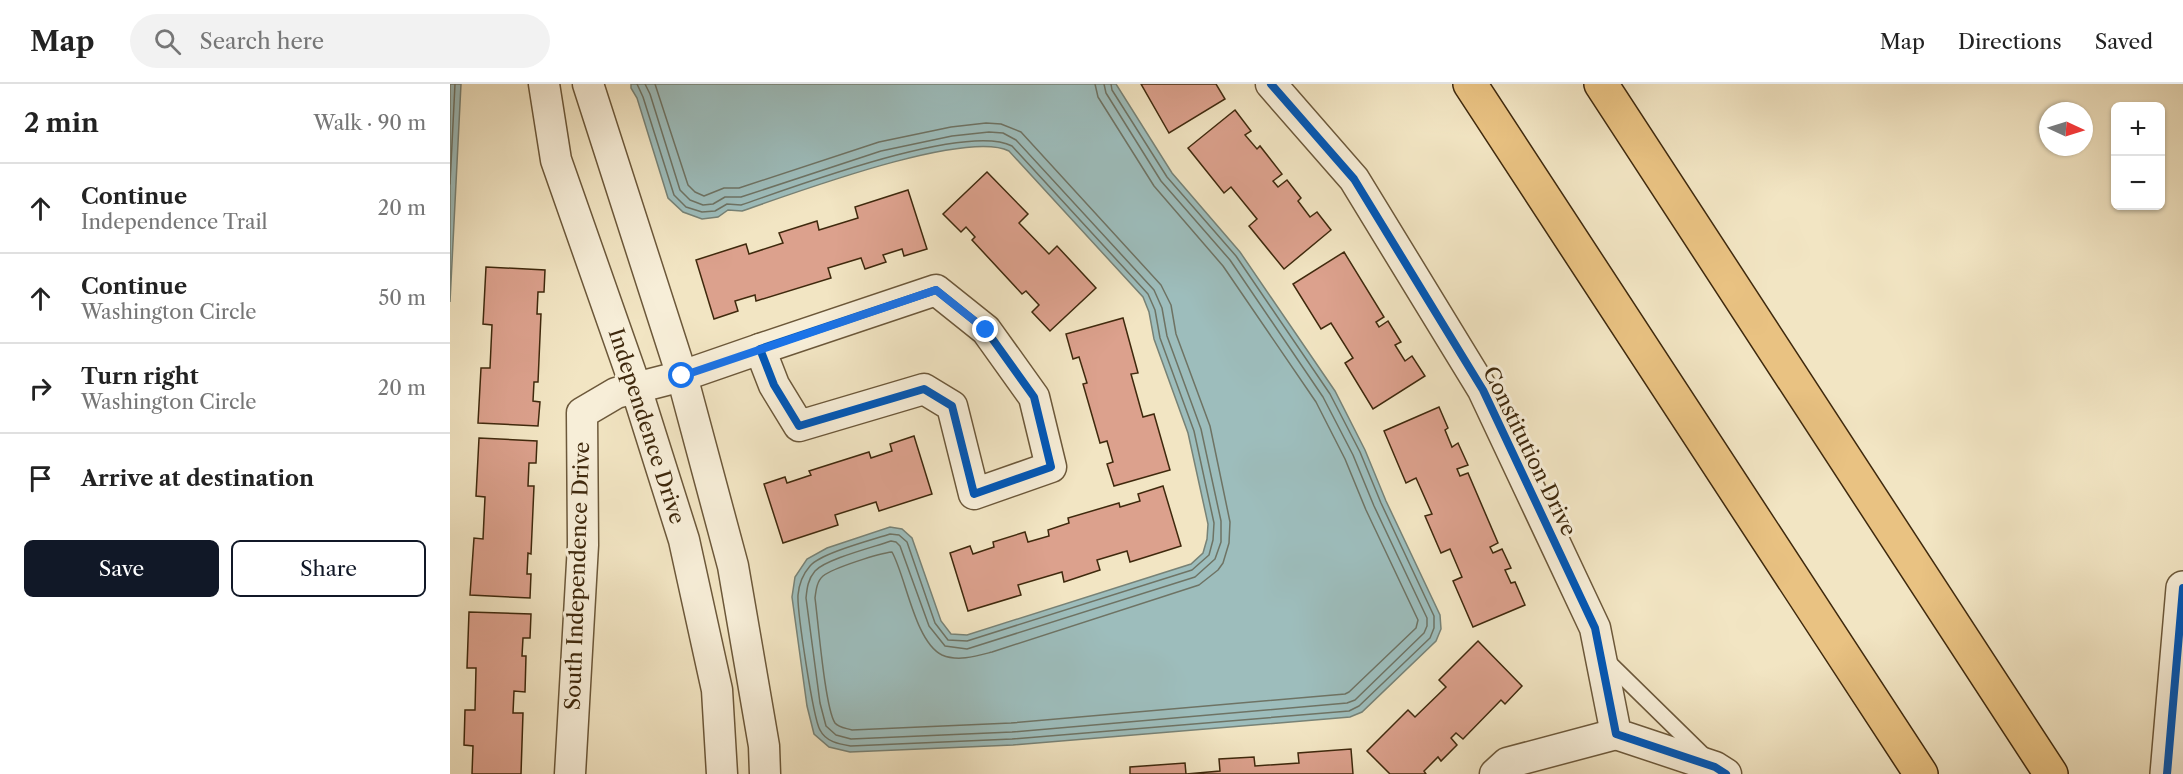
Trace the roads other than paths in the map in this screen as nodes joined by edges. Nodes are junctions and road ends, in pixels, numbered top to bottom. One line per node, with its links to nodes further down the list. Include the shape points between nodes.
1 (544, 84): 8 (street, Independence Drive, via 556,160)
2 (588, 84): 7 (street, Independence Drive)
3 (1271, 84): 10 (street, Constitution Drive, via 1354,179 1483,390 1595,628)
4 (1470, 84): 18 (highway)
5 (1601, 84): 19 (highway)
6 (760, 349): 6 (street, South Independence Drive, via 936,290 986,330 1034,397 1051,467 974,494 952,406 924,389 799,426 774,386); 7 (street, South Independence Drive)
7 (682, 376): 8 (street, South Independence Drive); 16 (street, Independence Drive, via 733,566 764,746)
8 (636, 388): 14 (street, South Independence Drive, via 616,393 582,413 583,545); 15 (street, Independence Drive, via 684,540 717,690)
9 (2183, 588): 12 (street)
10 (1600, 654): 11 (street, Constitution Drive); 13 (lane)
11 (1616, 734): 13 (street); 17 (street, via 1507,763)
12 (2176, 737): 20 (street)
13 (1721, 771)
14 (570, 774)
15 (722, 774)
16 (765, 774)
17 (1495, 774)
18 (1921, 774)
19 (2051, 774)
20 (2167, 774)

